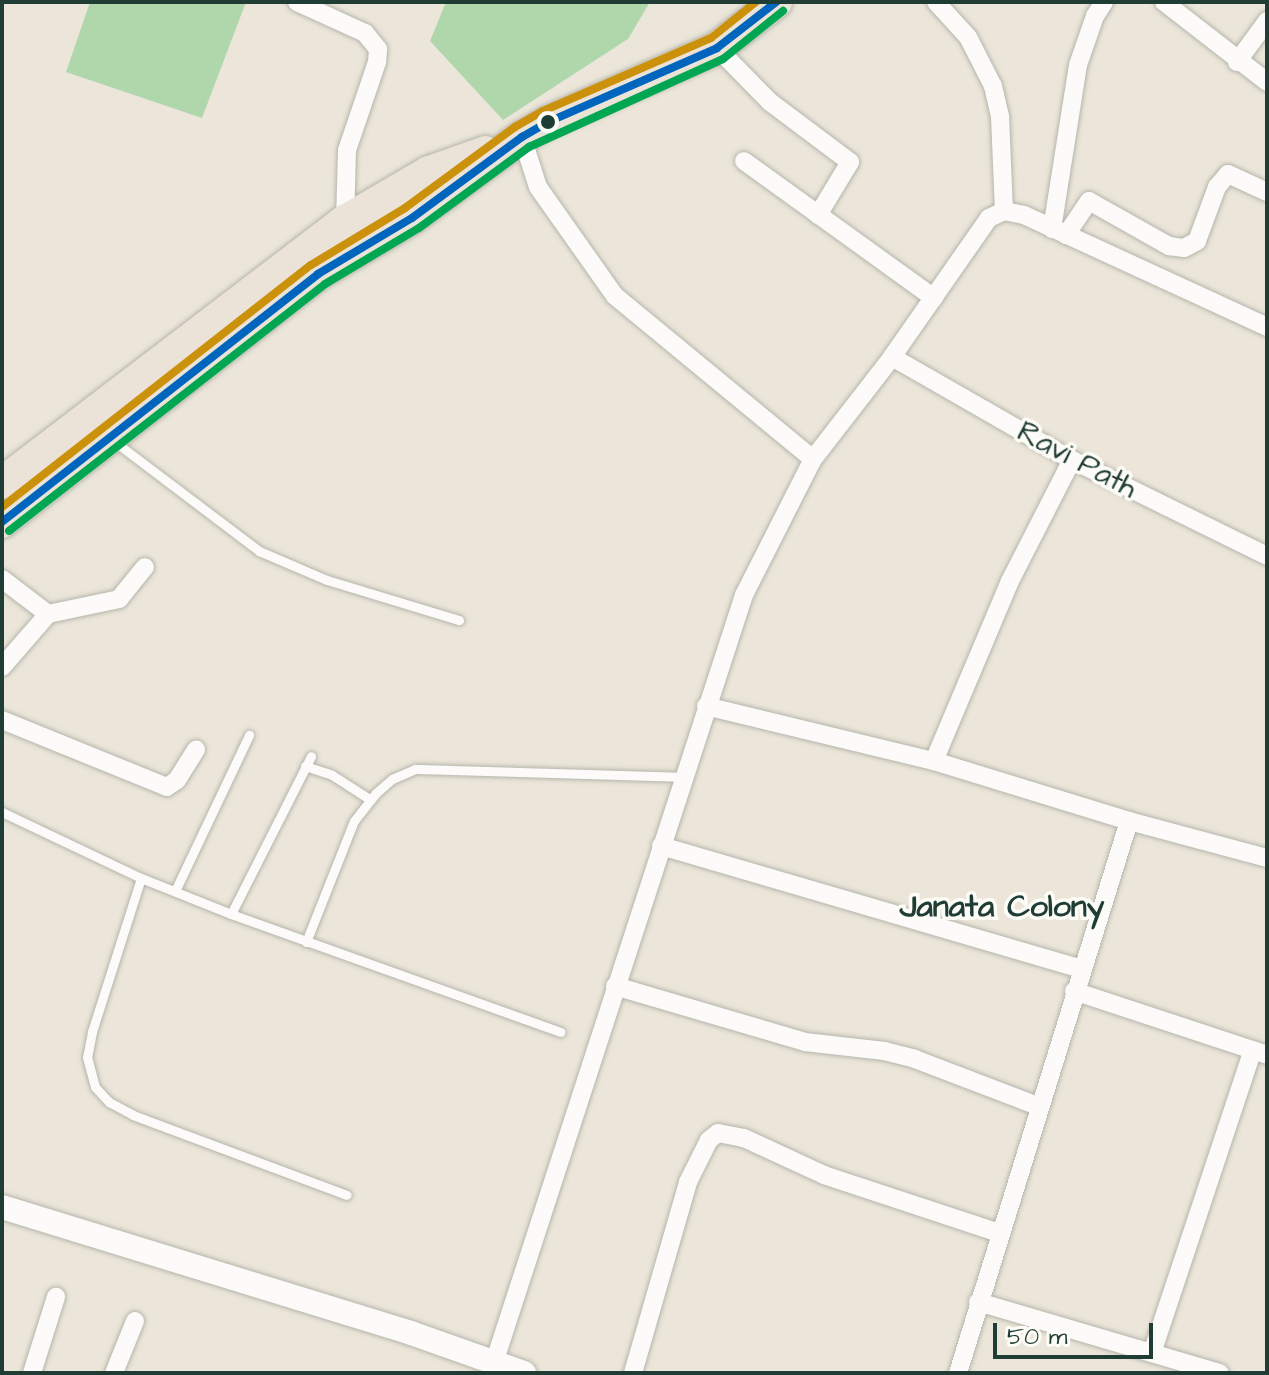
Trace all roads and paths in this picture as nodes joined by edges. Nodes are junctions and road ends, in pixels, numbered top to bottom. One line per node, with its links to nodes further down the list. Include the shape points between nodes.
1 (297, 2): 17 (street, via 365,33 378,49 347,150)
2 (776, 2): 7 (highway)
3 (936, 2): 15 (street, via 968,37 993,86 1000,116)
4 (1104, 2): 12 (street, via 1078,65)
5 (1164, 2): 8 (street)
6 (1267, 21): 8 (street)
7 (717, 48): 10 (highway); 16 (street, via 770,102 850,162)
8 (1237, 62): 9 (street)
9 (1267, 82)
10 (522, 137): 17 (highway, via 429,172); 22 (highway, via 412,218 318,274); 23 (street, via 538,187 615,296)
11 (744, 161): 16 (street)
12 (1060, 185): 14 (street); 18 (street)
13 (1267, 192): 14 (street, via 1228,174 1217,187 1197,241 1184,248 1169,246)
14 (1089, 201): 18 (street)
15 (1004, 211): 18 (street); 19 (street, via 989,218)
16 (818, 215): 19 (street)
17 (345, 221): 25 (highway)
18 (1059, 232): 20 (street)
19 (934, 298): 21 (street)
20 (1267, 327)
21 (892, 357): 23 (street); 24 (street, Ravi Path)
22 (109, 437): 26 (highway); 31 (lane, via 259,551 327,580)
23 (813, 459): 33 (street, via 744,595)
24 (1072, 460): 27 (street, Ravi Path); 38 (street, via 1010,581)
25 (2, 483)
26 (2, 522)
27 (1267, 556)
28 (145, 567): 30 (street, via 119,599)
29 (2, 579): 30 (street)
30 (48, 614): 32 (street)
31 (459, 620)
32 (2, 667)
33 (706, 706): 38 (street); 40 (street)
34 (2, 720): 36 (street, via 167,787)
35 (249, 735): 47 (lane)
36 (196, 749)
37 (311, 756): 39 (lane)
38 (934, 761): 43 (street)
39 (305, 766): 41 (lane, via 332,775); 48 (lane)
40 (683, 777): 41 (lane, via 415,769 392,779); 44 (street)
41 (371, 800): 49 (lane, via 354,821)
42 (2, 812): 46 (lane)
43 (1129, 821): 45 (street); 50 (street)
44 (661, 846): 50 (street); 51 (street)
45 (1267, 858)
46 (141, 878): 47 (lane); 56 (lane, via 92,1032 87,1057 95,1087 133,1115)
47 (175, 891): 48 (lane)
48 (231, 914): 49 (lane)
49 (306, 942): 53 (lane)
50 (1082, 969): 52 (street)
51 (615, 986): 55 (street, via 805,1042 915,1059); 63 (street)
52 (1074, 991): 54 (street); 55 (street)
53 (560, 1032)
54 (1260, 1052): 62 (street)
55 (1038, 1106): 58 (street)
56 (347, 1195)
57 (2, 1207): 63 (street)
58 (999, 1233): 60 (street); 67 (street, via 824,1175 744,1138 718,1133 709,1140 688,1182)
59 (56, 1297): 64 (street)
60 (978, 1302): 62 (street); 68 (street)
61 (135, 1321): 65 (street)
62 (1152, 1353): 69 (street)
63 (494, 1363): 66 (street)
64 (32, 1373)
65 (114, 1373)
66 (523, 1373)
67 (633, 1373)
68 (958, 1373)
69 (1220, 1373)

